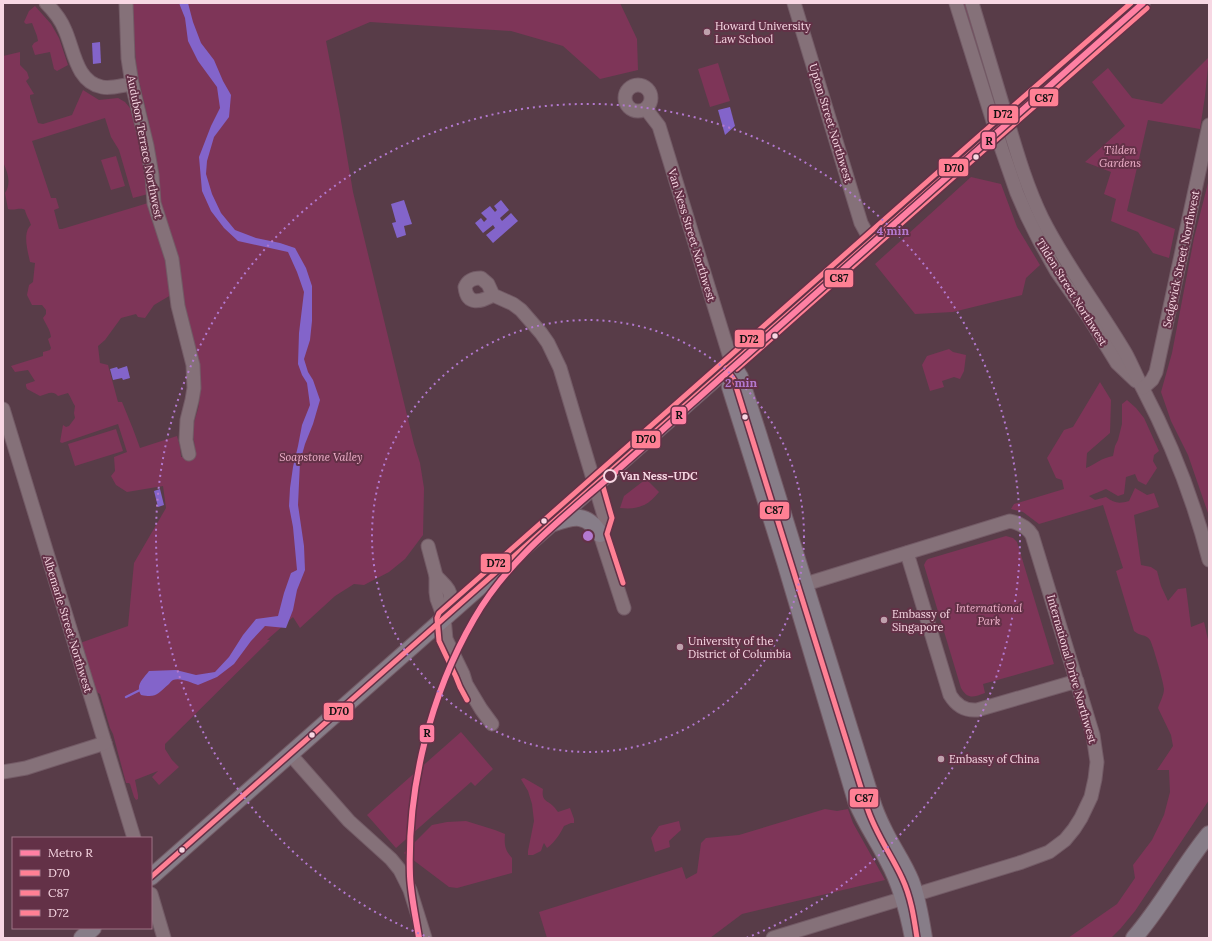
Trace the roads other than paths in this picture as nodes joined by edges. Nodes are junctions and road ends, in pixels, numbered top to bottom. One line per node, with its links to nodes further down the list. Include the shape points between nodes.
1 (46, 3): 7 (street, via 63,26 78,65 89,81 109,88)
2 (126, 3): 7 (street, Audubon Terrace Northwest, via 127,44)
3 (794, 3): 11 (street, Upton Street Northwest, via 861,223)
4 (956, 3): 10 (street, Tilden Street Northwest)
5 (972, 3): 10 (street, Tilden Street Northwest)
6 (1142, 3): 10 (main road)
7 (132, 84): 17 (street, Audubon Terrace Northwest, via 147,146 155,209 172,259 178,306 193,365 194,388 186,427)
8 (646, 109): 13 (street, Van Ness Street Northwest, via 659,126)
9 (1209, 125): 14 (street, Sedgwick Street Northwest, via 1156,372)
10 (1002, 126): 11 (main road); 14 (street, Tilden Street Northwest, via 1016,151 1053,252 1116,337)
11 (872, 241): 13 (main road)
12 (493, 295): 18 (street, via 521,310 548,343 560,368)
13 (732, 364): 18 (main road); 24 (main road, Van Ness Street Northwest, via 730,387)
14 (1143, 388): 23 (street, Tilden Street Northwest, via 1165,431 1181,471)
15 (3, 409): 16 (street, Albemarle Street Northwest)
16 (6, 429): 29 (street, Albemarle Street Northwest)
17 (189, 454)
18 (595, 485): 19 (main road); 20 (street, via 605,519)
19 (550, 524): 20 (main road, via 580,518 592,523); 26 (main road)
20 (600, 534): 25 (street)
21 (428, 546): 26 (street, via 436,576 436,592)
22 (907, 553): 24 (street, International Drive Northwest); 27 (street, via 950,695 958,704 969,710 977,710); 27 (street, International Drive Northwest, via 1010,521 1027,528 1032,535)
23 (1209, 560)
24 (799, 586): 35 (main road, Van Ness Street Northwest, via 877,816 911,881)
25 (624, 608)
26 (444, 618): 28 (street, via 446,639 466,684); 30 (main road)
27 (1077, 681): 35 (street, International Drive Northwest, via 1093,735 1097,762 1091,796 1074,829 1059,844 1042,855)
28 (492, 724)
29 (105, 743): 31 (street, via 26,768); 33 (street, Albemarle Street Northwest)
30 (290, 754): 34 (main road); 40 (street, via 349,821 400,870 410,890)
31 (3, 772)
32 (1209, 834): 44 (main road)
33 (134, 837)
34 (152, 876)
35 (909, 896): 41 (street, International Drive Northwest); 42 (main road, Van Ness Street Northwest); 43 (main road, Van Ness Street Northwest, via 920,916)
36 (152, 897): 39 (street)
37 (92, 929): 38 (main road)
38 (82, 938)
39 (164, 938)
40 (425, 938)
41 (773, 938)
42 (913, 938)
43 (924, 938)
44 (1134, 938)

